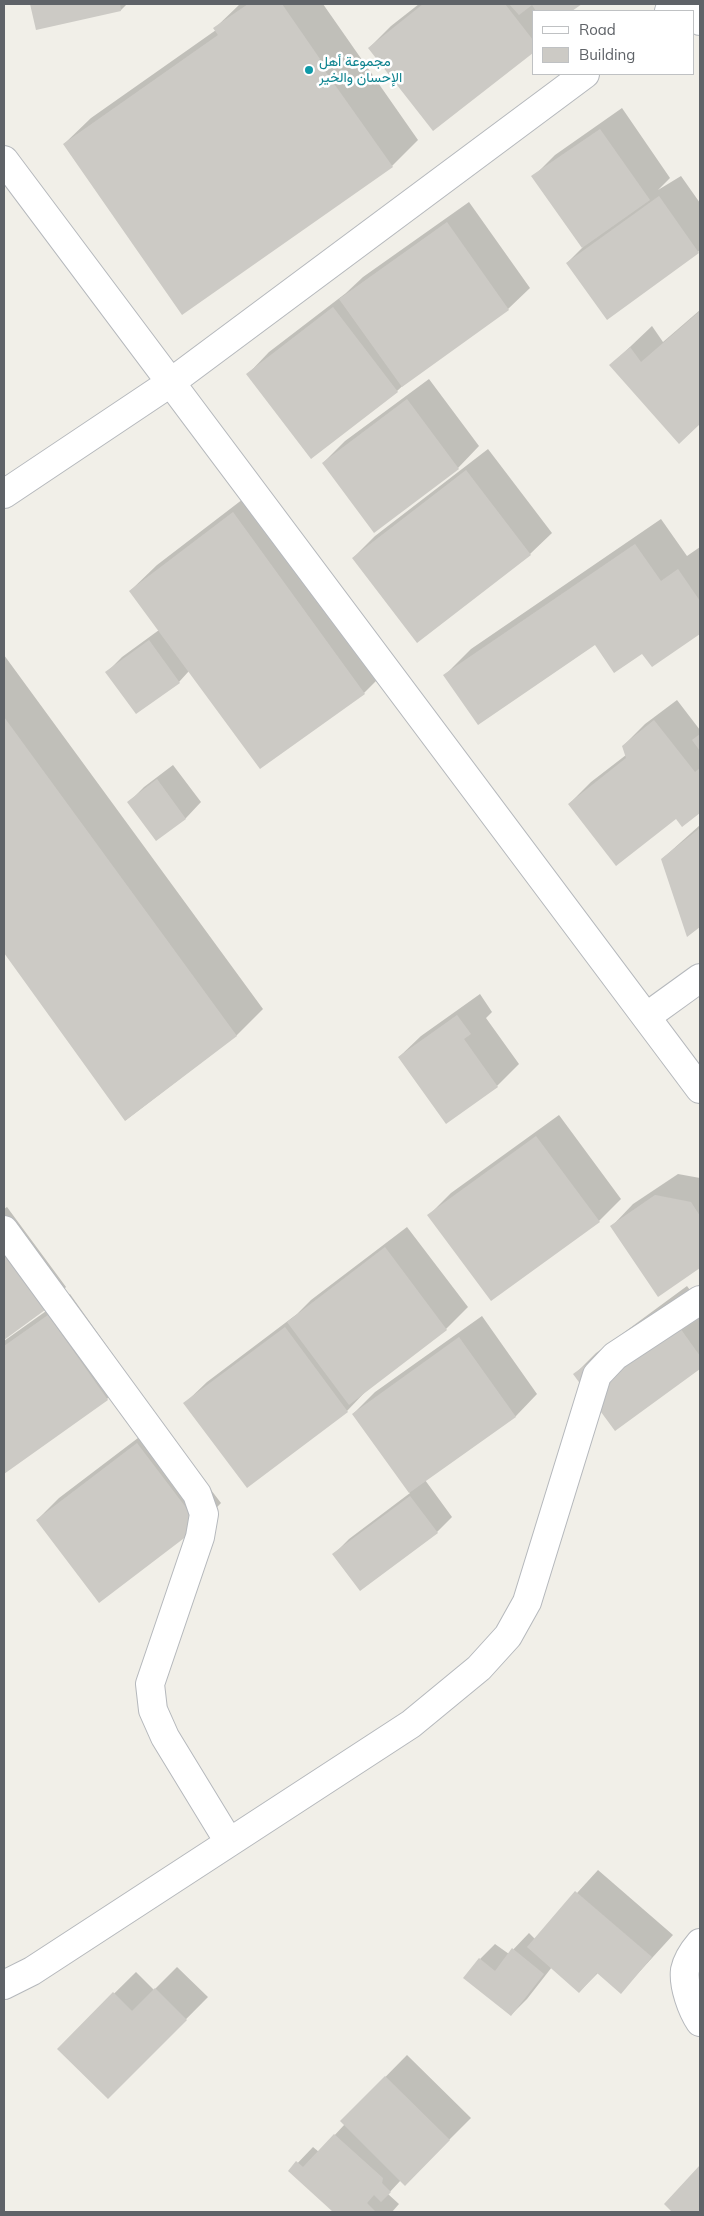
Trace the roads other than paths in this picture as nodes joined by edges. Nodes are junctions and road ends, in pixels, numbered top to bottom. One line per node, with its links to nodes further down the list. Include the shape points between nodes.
1 (696, 4): 2 (street)
2 (700, 22)
3 (584, 75): 5 (street)
4 (4, 160): 5 (street)
5 (170, 383): 6 (street); 8 (street)
6 (4, 494)
7 (700, 978): 8 (street)
8 (646, 1018): 9 (street)
9 (700, 1089)
10 (4, 1230): 12 (street, via 197,1494 204,1514 200,1537 150,1684 153,1710 165,1737)
11 (700, 1300): 12 (street, via 615,1356 597,1375 527,1602 508,1636 479,1668 411,1724)
12 (229, 1842): 14 (street, via 32,1971)
13 (700, 1943): 15 (street, via 685,1970 687,1991)
14 (4, 1985)
15 (700, 2022)

